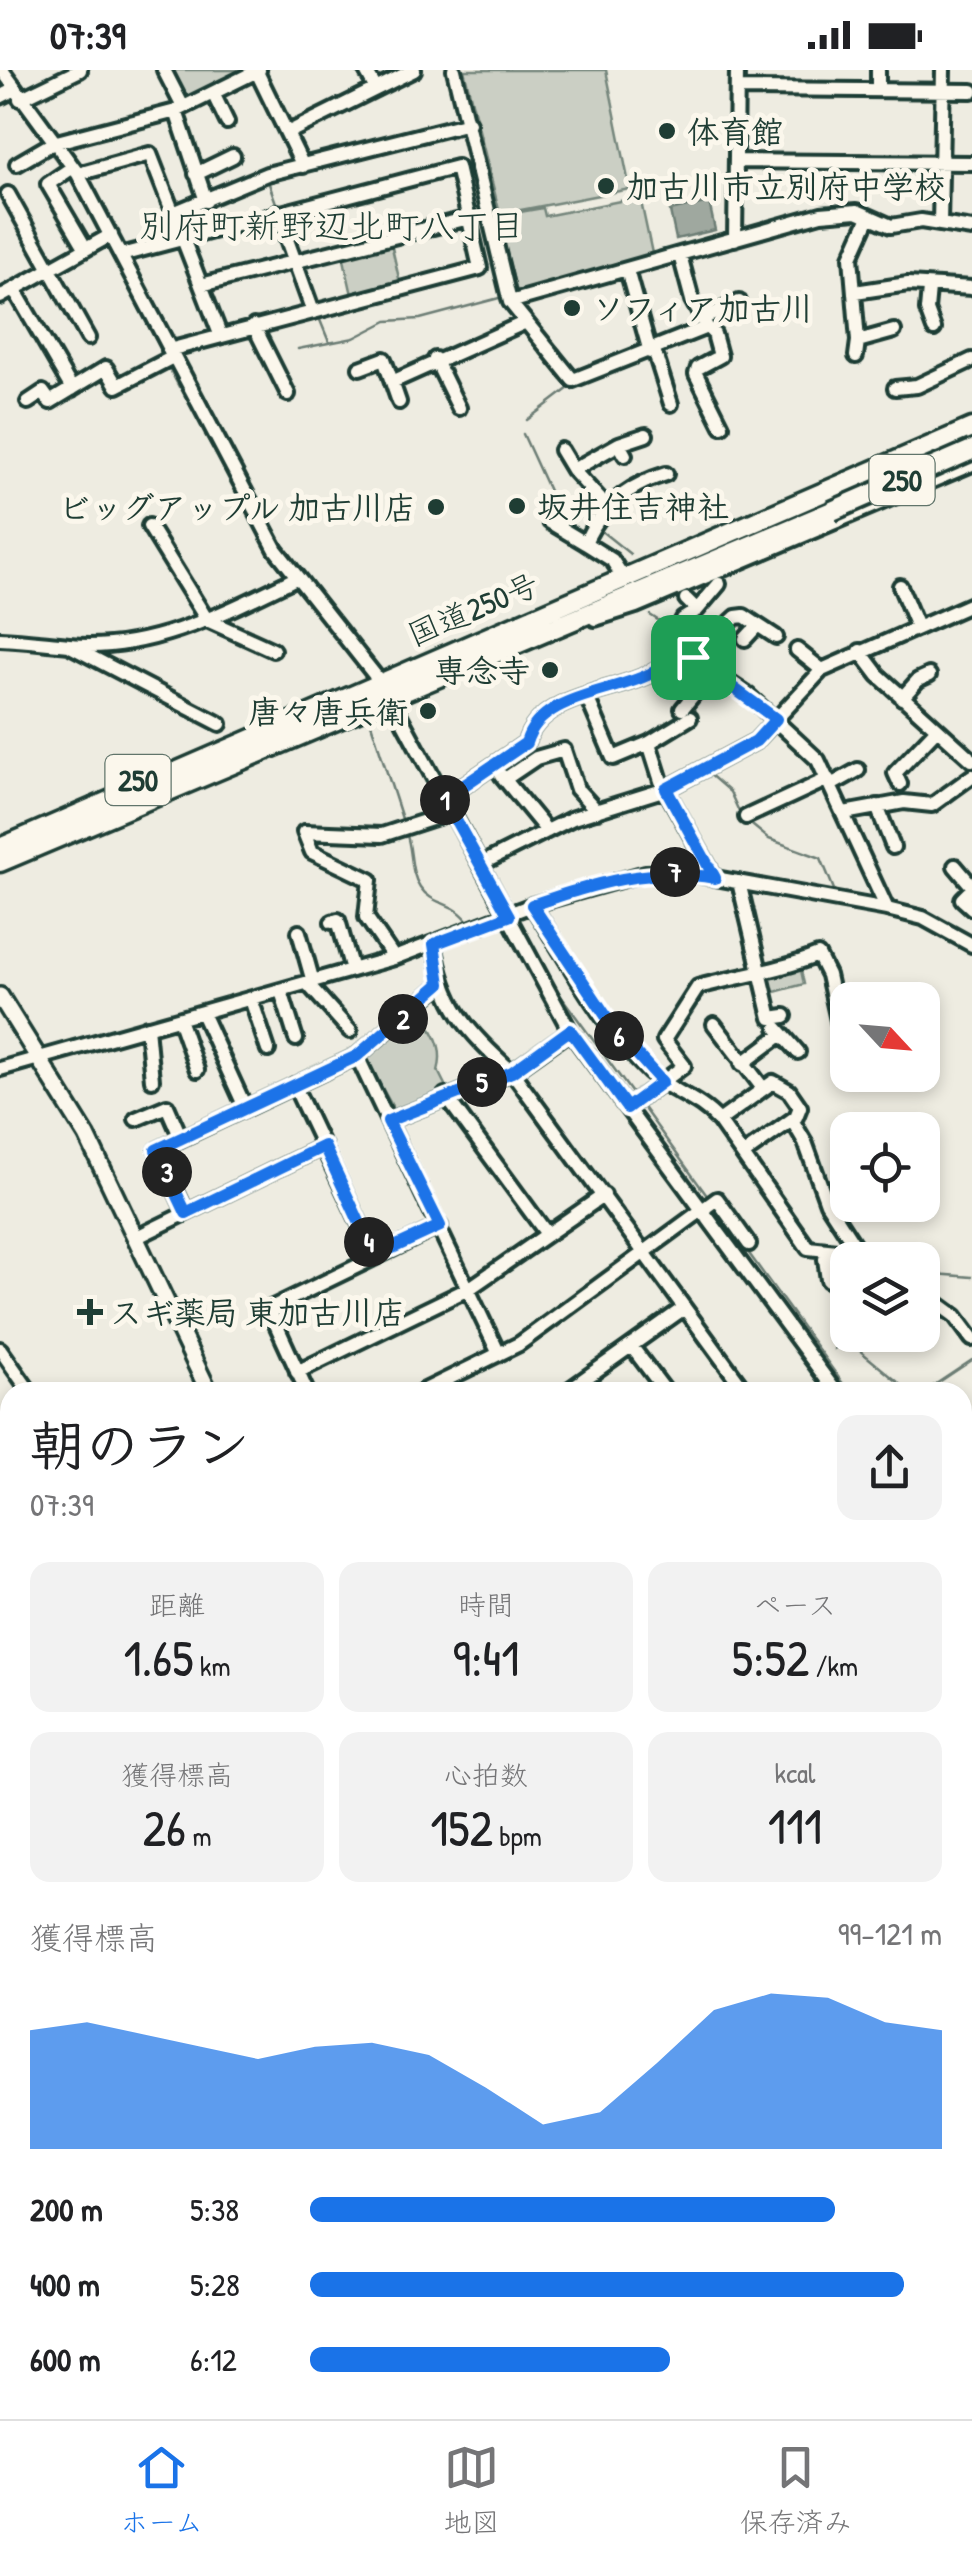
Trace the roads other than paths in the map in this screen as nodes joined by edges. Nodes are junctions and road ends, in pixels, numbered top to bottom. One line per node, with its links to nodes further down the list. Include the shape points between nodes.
1 (2, 70): 18 (street)
2 (80, 70): 11 (street)
3 (164, 70): 20 (street)
4 (257, 70): 17 (street); 23 (street)
5 (366, 70): 12 (street)
6 (414, 70): 12 (street)
7 (454, 70): 22 (street)
8 (737, 70): 13 (street)
9 (878, 70): 14 (street)
10 (944, 70): 15 (street)
11 (58, 74): 18 (street)
12 (376, 89): 23 (street)
13 (737, 89): 14 (street); 26 (street)
14 (878, 90): 15 (street)
15 (944, 91): 16 (street); 27 (street)
16 (972, 91)
17 (213, 92): 20 (street); 21 (street)
18 (17, 94): 19 (street); 24 (street)
19 (0, 97)
20 (180, 109): 24 (street); 32 (street)
21 (227, 122)
22 (469, 123): 30 (street); 56 (street)
23 (287, 133): 30 (street)
24 (53, 143): 28 (street); 31 (street)
25 (232, 156): 32 (street)
26 (736, 161): 27 (street); 43 (street)
27 (941, 163): 29 (street); 39 (street)
28 (17, 164)
29 (972, 164)
30 (303, 166): 34 (street)
31 (76, 171): 35 (street, via 150,154); 41 (street); 44 (street, via 48,184)
32 (196, 174): 34 (street)
33 (8, 194): 48 (street)
34 (206, 201): 35 (street)
35 (172, 212): 42 (street)
36 (277, 212): 38 (street, via 458,167); 42 (street); 47 (street)
37 (868, 217): 39 (street, via 891,226); 43 (street, via 821,214); 54 (street, via 851,257)
38 (468, 218): 47 (street); 57 (street, via 480,268)
39 (940, 224): 40 (street)
40 (972, 229)
41 (111, 235): 44 (street); 45 (street)
42 (183, 238): 45 (street); 50 (street)
43 (735, 239): 46 (street)
44 (86, 249): 48 (street)
45 (122, 254): 68 (street)
46 (681, 258): 49 (street); 60 (street)
47 (295, 261): 50 (street); 57 (street)
48 (50, 269): 53 (street); 65 (street, via 82,316)
49 (626, 270): 56 (street); 67 (street)
50 (201, 285): 64 (street)
51 (930, 288): 52 (street); 54 (street, via 908,284); 62 (street)
52 (972, 288)
53 (14, 289): 55 (street); 76 (street)
54 (855, 292): 66 (street)
55 (0, 297)
56 (510, 302): 59 (street)
57 (312, 309): 61 (street)
58 (733, 309): 60 (street)
59 (526, 322): 67 (street, via 573,380); 70 (street, via 483,345)
60 (705, 323): 67 (street); 83 (street, via 720,356 696,374)
61 (254, 326): 64 (street); 77 (street)
62 (934, 329)
63 (894, 332): 66 (street)
64 (220, 334): 68 (street)
65 (88, 338)
66 (858, 340): 69 (street)
67 (652, 351): 81 (street)
68 (171, 354): 76 (street, via 117,386 104,364); 98 (street)
69 (856, 356)
70 (435, 359): 73 (street); 82 (street)
71 (972, 360): 74 (street)
72 (360, 368): 73 (street, via 384,359)
73 (392, 382): 79 (street)
74 (917, 386): 75 (street); 80 (street)
75 (896, 388)
76 (72, 389): 78 (street, via 50,402 43,392)
77 (288, 394)
78 (28, 402)
79 (399, 402)
80 (920, 404)
81 (672, 405)
82 (459, 408)
83 (722, 426)
84 (972, 428): 86 (highway, 国道250号 / 250)
85 (646, 436): 90 (street)
86 (927, 447): 92 (street); 97 (highway, 国道250号 / 250)
87 (561, 450): 90 (street)
88 (972, 450): 108 (highway, 国道250号 / 250, bridge)
89 (972, 464): 92 (street)
90 (573, 470): 93 (street)
91 (666, 474): 93 (street, via 644,475)
92 (939, 478): 108 (street, via 636,606)
93 (608, 508): 96 (street)
94 (550, 522): 96 (street)
95 (149, 526): 104 (street)
96 (586, 543): 97 (street)
97 (624, 577): 119 (highway, 国道250号 / 250)
98 (296, 578): 104 (street); 119 (street)
99 (718, 584): 103 (street)
100 (907, 593): 106 (street)
101 (686, 599): 103 (street)
102 (972, 604): 106 (street)
103 (698, 610): 114 (street, via 676,632)
104 (207, 620): 111 (street, via 157,636); 112 (street)
105 (757, 626): 107 (street); 109 (street); 114 (street, via 736,617)
106 (917, 627): 115 (street)
107 (776, 637)
108 (533, 638): 122 (highway, 国道250号 / 250)
109 (745, 638)
110 (0, 639): 111 (street)
111 (70, 645): 125 (street)
112 (272, 650)
113 (797, 650): 116 (street)
114 (690, 652): 117 (street); 120 (street)
115 (860, 652): 116 (street); 121 (street)
116 (822, 670): 123 (street)
117 (713, 671): 123 (street); 128 (street, via 686,714)
118 (928, 675): 121 (street)
119 (380, 681): 122 (street); 126 (highway, 国道250号 / 250)
120 (587, 697): 128 (street, via 613,758); 130 (street, via 549,710 530,728 526,743)
121 (902, 698): 127 (street)
122 (391, 699): 137 (street); 147 (highway, 国道250号 / 250)
123 (776, 719): 135 (street, via 818,760); 136 (street, via 756,741)
124 (955, 720): 127 (street)
125 (220, 724)
126 (278, 728): 144 (highway, 250); 146 (highway, 国道250号 / 250)
127 (940, 731): 129 (street); 132 (street)
128 (649, 743): 136 (street)
129 (972, 760)
130 (495, 767): 134 (street); 137 (street)
131 (858, 770): 135 (street)
132 (895, 772)
133 (972, 776): 138 (street, via 932,805)
134 (505, 780): 139 (street, via 536,758 564,750 577,789); 143 (street)
135 (829, 782): 141 (street); 142 (street)
136 (666, 789): 139 (street); 150 (street)
137 (444, 799): 140 (street)
138 (877, 806): 141 (street); 145 (street)
139 (597, 811): 143 (street)
140 (453, 812): 148 (street); 161 (street, via 382,834 304,832 312,852 370,880 366,917)
141 (844, 812): 155 (street)
142 (746, 818)
143 (547, 831): 148 (street)
144 (0, 836)
145 (893, 847)
146 (0, 848)
147 (0, 862)
148 (481, 864): 156 (street)
149 (955, 866): 152 (street)
150 (715, 878): 151 (street); 153 (street, via 646,873)
151 (739, 882): 155 (street); 163 (street)
152 (972, 888): 154 (street, via 962,899)
153 (532, 905): 156 (street); 187 (street, via 616,1031)
154 (972, 908)
155 (887, 910): 160 (street, via 923,918)
156 (509, 916): 159 (street); 175 (street)
157 (332, 922): 162 (street, via 338,920)
158 (299, 932): 164 (street)
159 (434, 944): 161 (street); 165 (street)
160 (972, 944)
161 (394, 958): 162 (street)
162 (352, 970): 164 (street)
163 (760, 970): 169 (street, via 818,955); 173 (street, via 772,1018); 187 (street, via 698,987 658,1035 684,1066)
164 (310, 982): 166 (street); 176 (street)
165 (440, 984): 180 (street); 185 (street, via 469,1033)
166 (281, 991): 168 (street); 177 (street)
167 (0, 996): 181 (main road)
168 (251, 1000): 170 (street); 178 (street)
169 (830, 1007)
170 (202, 1013): 171 (street); 191 (street)
171 (179, 1019): 174 (street); 184 (street)
172 (714, 1024): 182 (street)
173 (781, 1025): 179 (street); 182 (street)
174 (147, 1028): 181 (street); 186 (street)
175 (570, 1030): 185 (street); 192 (street)
176 (350, 1031)
177 (296, 1039)
178 (268, 1050)
179 (798, 1052)
180 (357, 1056): 188 (street); 196 (street)
181 (42, 1058): 183 (street); 205 (main road)
182 (742, 1064): 189 (street)
183 (0, 1069)
184 (198, 1070)
185 (512, 1072): 190 (street); 200 (street)
186 (152, 1080)
187 (662, 1082): 192 (street); 194 (street, via 705,1104)
188 (294, 1085): 191 (street); 198 (street)
189 (762, 1087): 194 (street); 195 (street, via 774,1082 789,1091 800,1107)
190 (445, 1095): 196 (street); 204 (street)
191 (245, 1107): 197 (street)
192 (627, 1108): 201 (street)
193 (143, 1112): 197 (street, via 167,1106)
194 (719, 1120): 199 (street)
195 (792, 1120): 199 (street); 206 (street, via 826,1203)
196 (388, 1121): 203 (street)
197 (181, 1138): 202 (street, via 156,1150)
198 (324, 1146): 202 (street); 211 (street)
199 (745, 1152): 208 (street, via 808,1248)
200 (604, 1195): 204 (street); 209 (street)
201 (702, 1211): 207 (street, via 718,1200); 209 (street); 230 (street)
202 (186, 1213): 205 (street)
203 (440, 1226): 211 (street); 213 (street)
204 (548, 1234): 213 (street)
205 (135, 1238): 223 (main road)
206 (852, 1242)
207 (748, 1244)
208 (830, 1252)
209 (645, 1253): 215 (street); 219 (street)
210 (830, 1253): 212 (street)
211 (375, 1256): 221 (street, via 268,1309)
212 (828, 1280)
213 (470, 1288): 219 (street); 221 (street)
214 (940, 1305): 216 (street)
215 (684, 1308): 217 (street); 229 (street)
216 (972, 1339)
217 (632, 1346): 227 (street); 228 (street)
218 (0, 1349): 220 (street)
219 (500, 1354): 222 (street)
220 (6, 1367)
221 (297, 1372): 224 (street)
222 (452, 1378): 225 (street); 226 (street)
223 (204, 1382)
224 (302, 1382)
225 (443, 1382)
226 (454, 1382)
227 (580, 1382)
228 (659, 1382)
229 (739, 1382)
230 (829, 1382)

